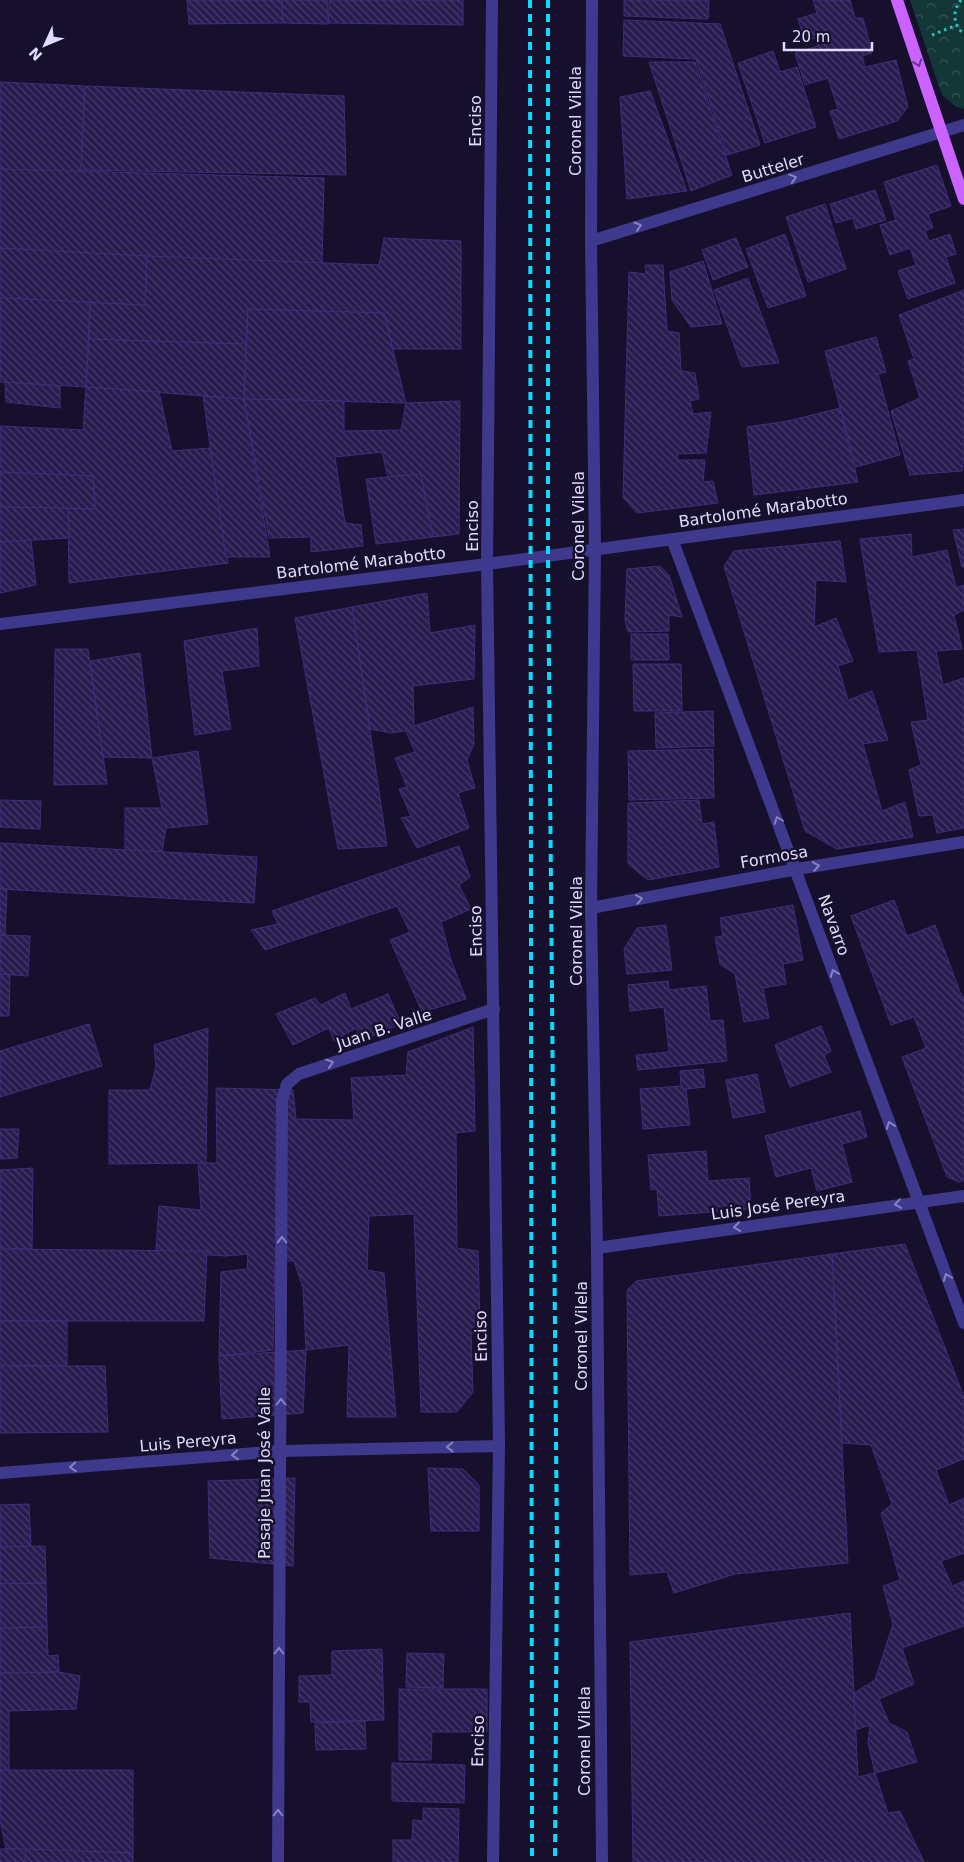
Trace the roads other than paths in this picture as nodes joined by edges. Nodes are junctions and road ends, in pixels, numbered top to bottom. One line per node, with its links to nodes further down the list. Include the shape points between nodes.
1 (492, 0): 11 (street, Enciso)
2 (592, 0): 7 (street, Coronel Vilela)
3 (896, 0): 5 (main road, one-way to 5)
4 (964, 125): 5 (street, Butteler)
5 (941, 132): 6 (main road); 7 (street, Butteler, one-way to 5)
6 (964, 199)
7 (591, 241): 10 (street, Coronel Vilela)
8 (964, 500): 9 (street, Bartolomé Marabotto)
9 (672, 539): 10 (street, Bartolomé Marabotto); 14 (street, Navarro, one-way to 9)
10 (595, 549): 11 (street, Bartolomé Marabotto); 15 (street, Coronel Vilela)
11 (488, 564): 12 (street, Bartolomé Marabotto); 16 (street, Enciso)
12 (0, 624)
13 (964, 842): 14 (street, Formosa, one-way to 13)
14 (797, 870): 15 (street, Formosa, one-way to 14); 19 (street, Navarro, one-way to 14)
15 (591, 908): 20 (street, Coronel Vilela)
16 (494, 1009): 17 (street, Juan B. Valle, one-way to 16, via 300,1074); 22 (street, Enciso)
17 (287, 1084): 23 (street, Pasaje Juan José Valle, one-way to 17, via 282,1100)
18 (964, 1196): 19 (street, Luis José Pereyra)
19 (918, 1201): 20 (street, Luis José Pereyra, one-way to 20); 21 (street, Navarro, one-way to 19)
20 (597, 1248): 27 (street, Coronel Vilela)
21 (964, 1323)
22 (499, 1446): 23 (street, Luis Pereyra, one-way to 23); 26 (street, Enciso)
23 (281, 1451): 24 (street, Luis Pereyra, one-way to 24); 25 (street, Pasaje Juan José Valle, one-way to 23)
24 (0, 1473)
25 (278, 1862)
26 (493, 1862)
27 (602, 1862)

